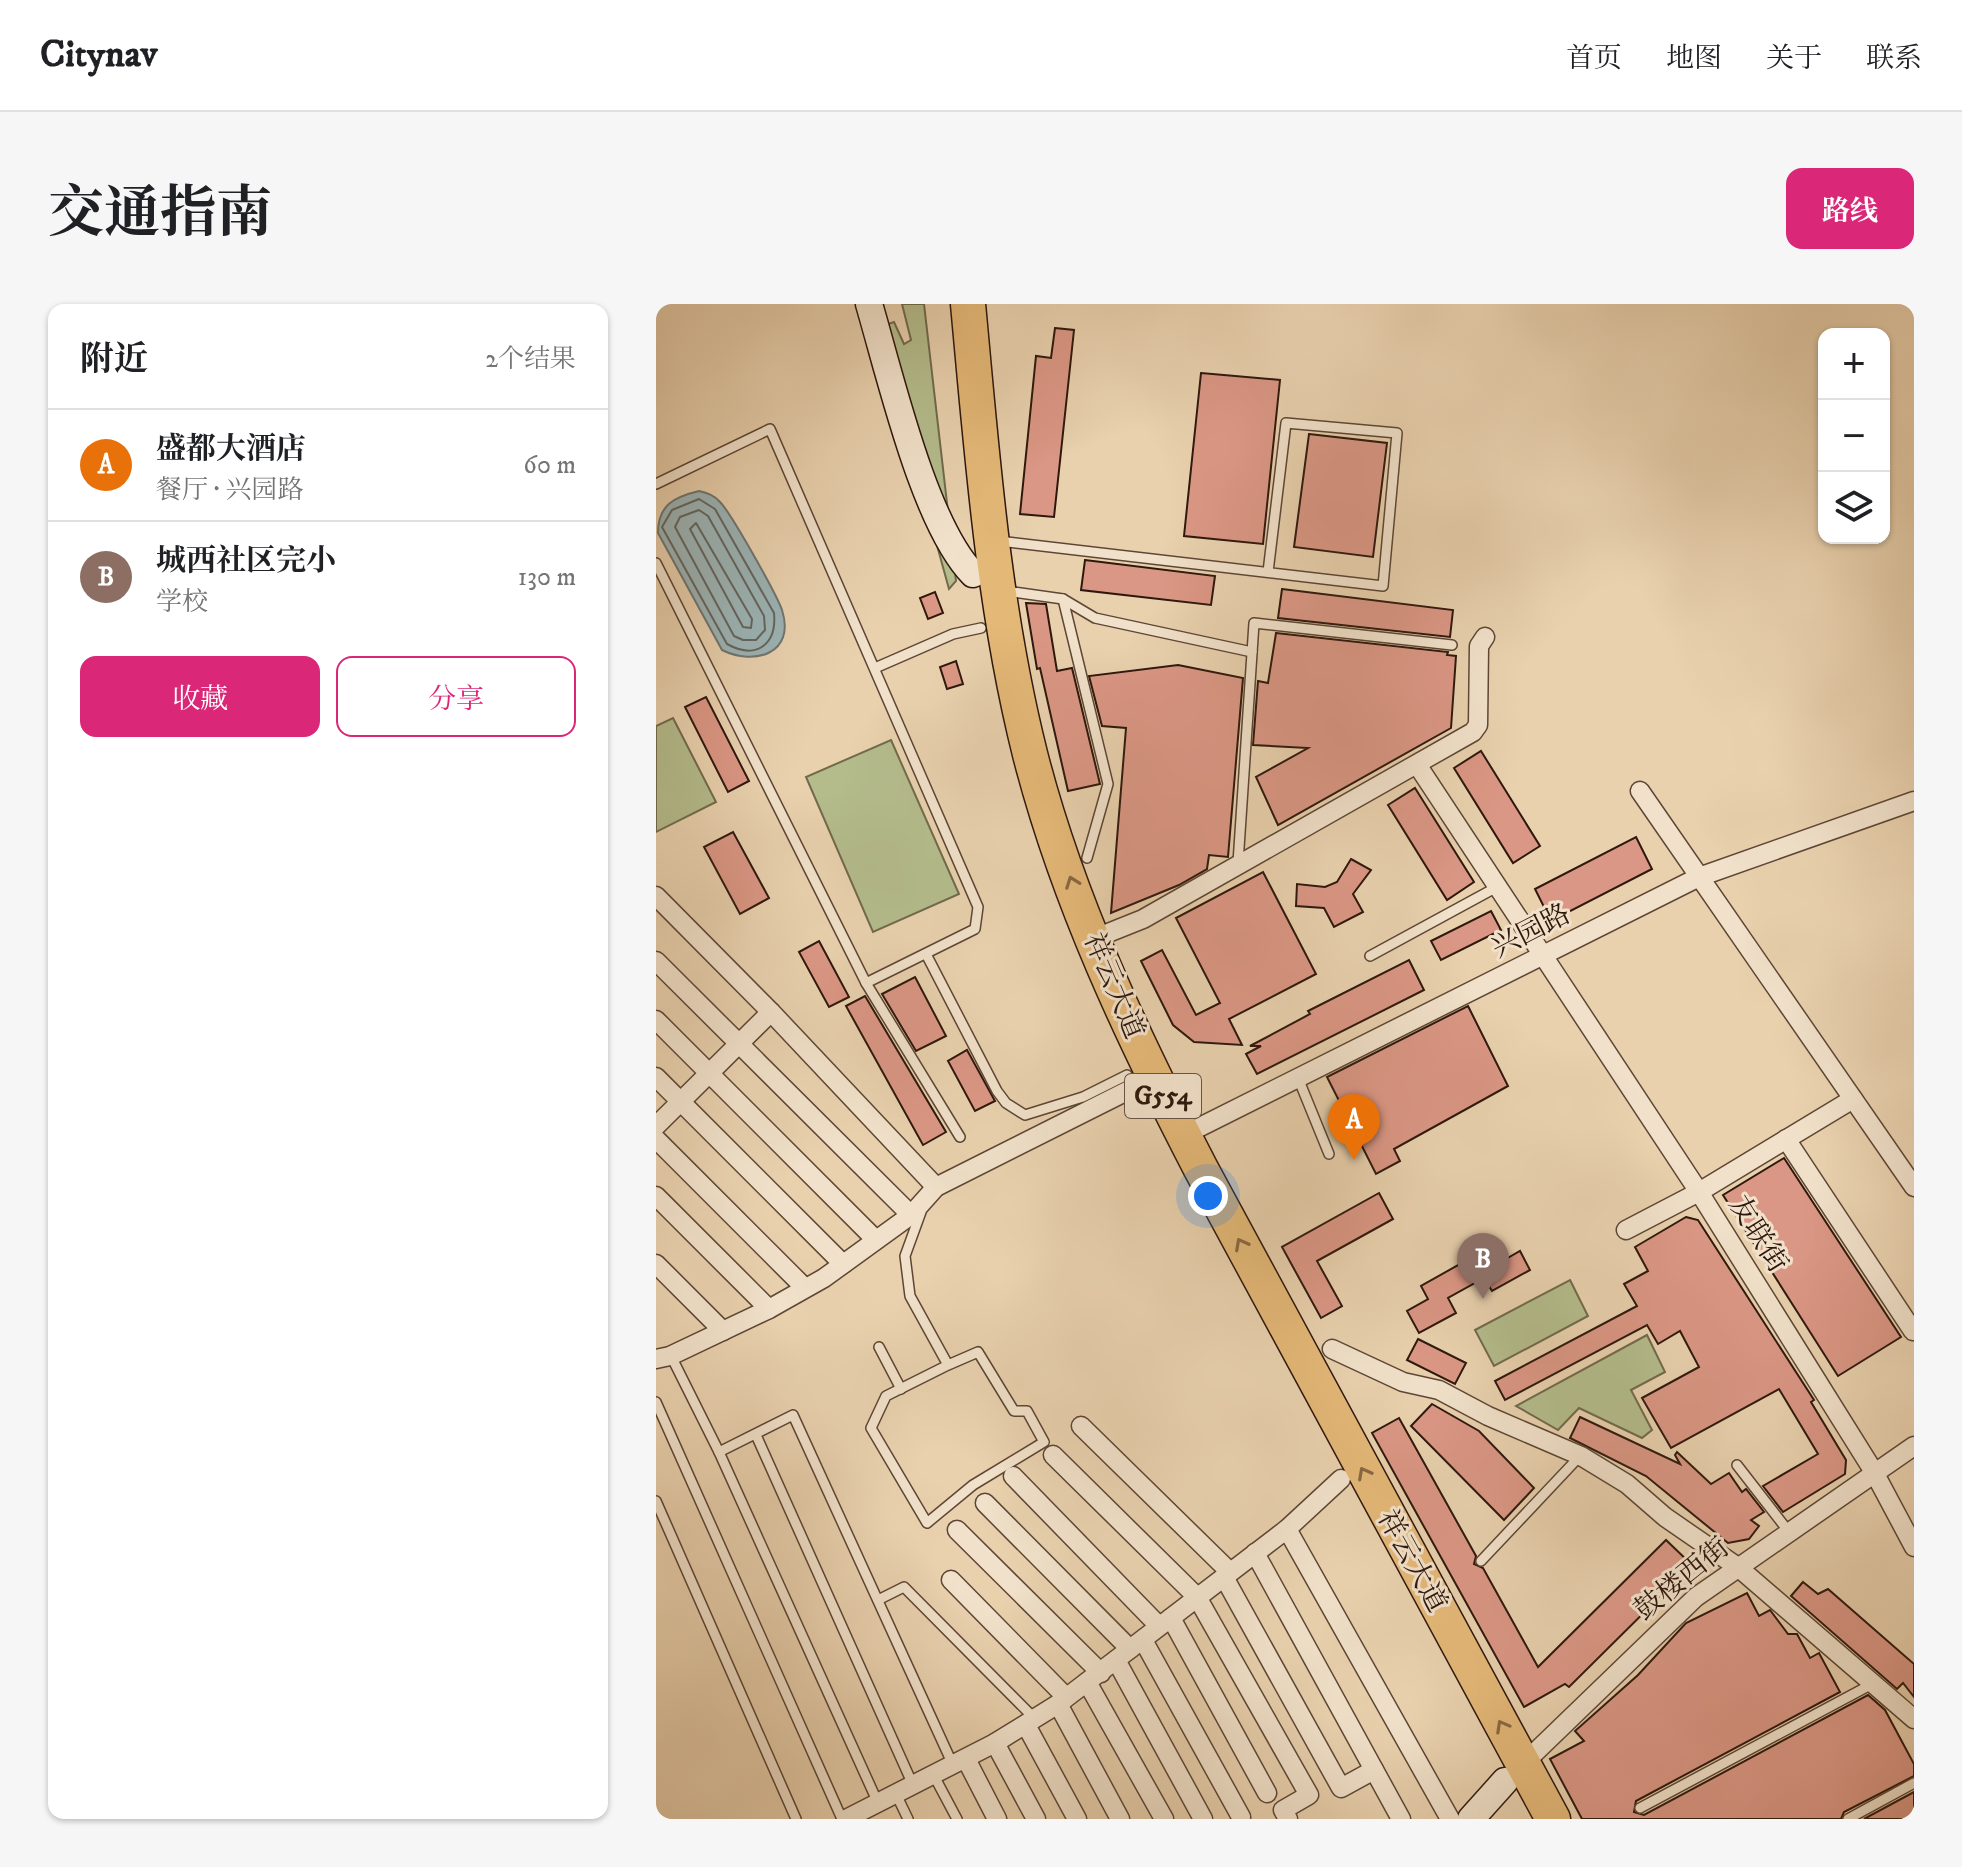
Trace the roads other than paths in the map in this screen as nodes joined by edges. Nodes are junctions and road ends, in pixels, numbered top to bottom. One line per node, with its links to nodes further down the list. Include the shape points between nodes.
1 (869, 304): 8 (street, via 929,496 959,559)
2 (944, 304): 8 (highway, 祥云大道 / G554)
3 (968, 304): 5 (highway, 祥云大道 / G554)
4 (656, 484): 14 (lane, via 770,429)
5 (992, 540): 7 (lane); 8 (highway, 祥云大道 / G554)
6 (656, 563): 28 (lane)
7 (1268, 572): 7 (lane, via 1383,586 1397,433 1286,423)
8 (986, 582): 9 (lane); 10 (highway, 祥云大道 / G554); 23 (highway, 祥云大道 / G554, one-way to 8, via 1031,757)
9 (1063, 599): 13 (lane, via 1095,618); 18 (lane, via 1108,784)
10 (981, 628): 14 (lane, via 953,634); 35 (highway, 祥云大道 / G554, via 1003,740 1026,821 1071,948)
11 (1485, 637): 15 (street, via 1477,664 1478,725)
12 (1452, 645): 13 (lane, via 1254,623)
13 (1252, 652): 19 (lane)
14 (875, 668): 24 (lane, via 978,907 975,929)
15 (1418, 766): 19 (street); 21 (street, 友联街)
16 (1640, 791): 20 (street)
17 (1914, 801): 20 (street, 兴园路)
18 (1087, 858)
19 (1238, 867): 23 (street, via 1143,919)
20 (1699, 877): 26 (street, 兴园路); 36 (street)
21 (1497, 887): 25 (lane); 26 (street, 友联街)
22 (656, 896): 29 (street)
23 (1093, 939): 39 (highway, 祥云大道 / G554)
24 (926, 954): 28 (lane); 35 (lane, via 997,1091 1025,1115)
25 (1370, 956)
26 (1543, 957): 34 (street, 兴园路); 46 (street, 友联街)
27 (656, 961): 31 (street)
28 (866, 983): 40 (lane)
29 (771, 1012): 31 (street); 45 (street)
30 (656, 1020): 32 (street)
31 (739, 1044): 32 (street); 48 (street)
32 (709, 1073): 37 (street); 50 (street)
33 (656, 1077): 37 (street)
34 (1298, 1078): 39 (street, 兴园路); 43 (lane)
35 (1130, 1082): 45 (street); 73 (highway, 祥云大道 / G554)
36 (1853, 1099): 42 (street); 44 (street)
37 (681, 1102): 38 (street); 52 (street)
38 (656, 1126)
39 (1184, 1135): 97 (highway, 祥云大道 / G554, one-way to 39)
40 (960, 1137)
41 (656, 1139): 53 (street)
42 (1786, 1139): 46 (street); 56 (street)
43 (1329, 1154)
44 (1914, 1187)
45 (931, 1192): 48 (street); 61 (lane, via 905,1256 910,1296)
46 (1699, 1192): 49 (street); 71 (street, 友联街)
47 (656, 1196): 54 (street)
48 (911, 1215): 50 (street)
49 (1626, 1230)
50 (876, 1240): 52 (street)
51 (656, 1264): 55 (street)
52 (843, 1264): 53 (street)
53 (805, 1288): 54 (street)
54 (769, 1309): 55 (street)
55 (723, 1331): 60 (street)
56 (1913, 1331)
57 (656, 1339): 60 (street)
58 (879, 1347): 62 (lane)
59 (1332, 1349): 69 (street, via 1403,1382 1439,1390)
60 (663, 1357): 67 (lane)
61 (948, 1365): 62 (lane); 62 (lane, via 978,1352 1014,1411 1027,1411 1044,1442 973,1485 927,1523 871,1428 886,1396)
62 (901, 1389)
63 (656, 1402): 104 (lane)
64 (1081, 1426): 83 (street)
65 (756, 1435): 67 (lane); 86 (lane, via 793,1415); 100 (lane)
66 (1914, 1446): 71 (street, 鼓楼西街)
67 (719, 1452): 104 (lane)
68 (1053, 1455): 85 (street)
69 (1581, 1456): 81 (lane); 82 (street)
70 (1737, 1465): 78 (lane)
71 (1874, 1472): 78 (street, 鼓楼西街); 79 (street, 友联街)
72 (1013, 1476): 87 (street)
73 (1341, 1479): 76 (street); 97 (highway, 祥云大道 / G554)
74 (656, 1501): 106 (lane)
75 (985, 1503): 88 (street)
76 (1287, 1529): 80 (street); 117 (street)
77 (957, 1530): 89 (street)
78 (1789, 1532): 82 (street, 鼓楼西街)
79 (1914, 1547)
80 (1255, 1553): 83 (street); 96 (street)
81 (1481, 1561)
82 (1739, 1568): 90 (street); 97 (street, 鼓楼西街, via 1696,1597)
83 (1227, 1574): 85 (street); 96 (street, via 1341,1788)
84 (951, 1580): 91 (street)
85 (1197, 1597): 87 (street); 115 (street, via 1309,1795 1283,1810)
86 (878, 1600): 93 (lane, via 904,1587); 95 (lane)
87 (1165, 1622): 88 (street); 101 (street)
88 (1130, 1649): 89 (street); 105 (street); 114 (street)
89 (1094, 1677): 91 (street); 113 (street)
90 (1874, 1683): 92 (street); 103 (lane)
91 (1062, 1701): 93 (street); 112 (street)
92 (1914, 1719)
93 (1031, 1722): 94 (street); 111 (street)
94 (995, 1743): 95 (street); 110 (street)
95 (959, 1762): 98 (street); 109 (street)
96 (1374, 1770): 116 (street)
97 (1514, 1773): 118 (street); 119 (highway, 祥云大道 / G554); 120 (highway, 祥云大道 / G554)
98 (933, 1774): 100 (street); 108 (lane)
99 (1914, 1783): 121 (lane)
100 (913, 1785): 102 (street)
101 (1267, 1793)
102 (896, 1794): 104 (street); 107 (lane)
103 (1640, 1808)
104 (859, 1814)
105 (1241, 1817)
106 (796, 1819)
107 (908, 1819)
108 (957, 1819)
109 (997, 1819)
110 (1036, 1819)
111 (1077, 1819)
112 (1120, 1819)
113 (1164, 1819)
114 (1203, 1819)
115 (1288, 1819)
116 (1401, 1819)
117 (1450, 1819)
118 (1471, 1819)
119 (1526, 1819)
120 (1553, 1819)
121 (1848, 1819)

